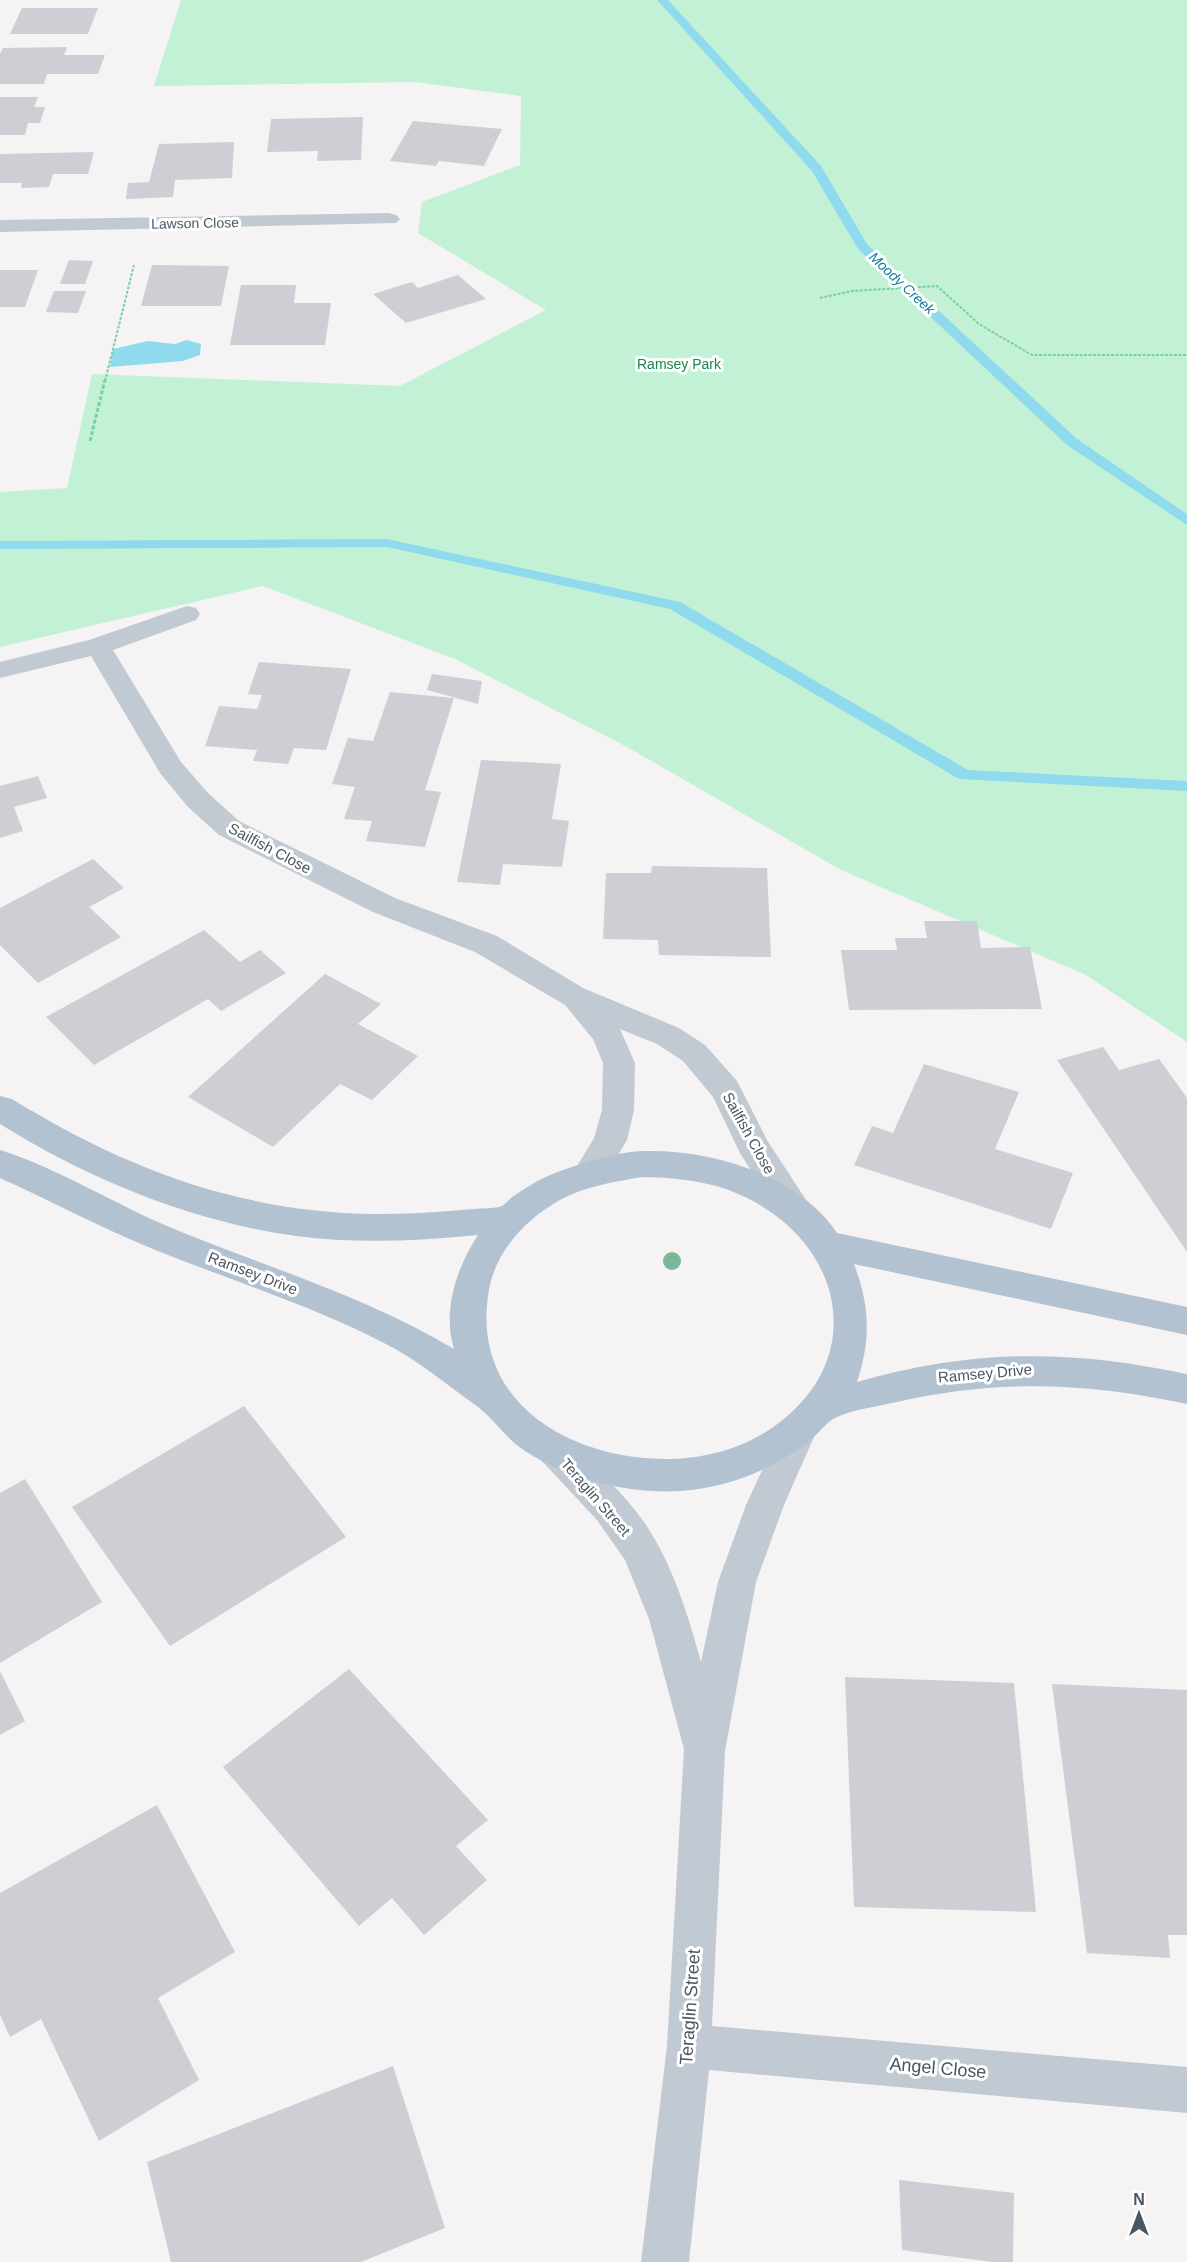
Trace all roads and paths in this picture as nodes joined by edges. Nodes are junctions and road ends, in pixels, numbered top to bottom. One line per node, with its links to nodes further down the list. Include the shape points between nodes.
1 (389, 219): 2 (street, Lawson Close)
2 (145, 224): 3 (street, Lawson Close); 6 (path)
3 (0, 226)
4 (820, 298): 5 (path, via 852,291 937,286 979,324 1032,355 1111,352)
5 (1187, 356)
6 (90, 441)
7 (188, 614): 8 (street)
8 (98, 646): 9 (street); 10 (street, Sailfish Close, via 170,767 229,828 384,905 486,944)
9 (0, 670)
10 (572, 996): 13 (street, Sailfish Close, via 607,1034 619,1063 618,1110 609,1140); 14 (street, Sailfish Close, via 668,1036 694,1053 726,1090 753,1146)
11 (0, 1108): 15 (main road, via 108,1165 210,1204 295,1222 382,1228 460,1225)
12 (0, 1163): 19 (main road, Ramsey Drive, via 160,1238 339,1306 396,1332 446,1362)
13 (590, 1173): 14 (main road, via 642,1164 697,1167 748,1184); 15 (main road, via 547,1191)
14 (794, 1209): 16 (main road)
15 (511, 1218): 19 (main road, via 480,1258 466,1305 471,1354)
16 (828, 1245): 17 (main road); 20 (main road, via 847,1284 853,1326 844,1369)
17 (1187, 1321)
18 (1187, 1389): 20 (main road, Ramsey Drive, via 1098,1372 1044,1368 986,1370 928,1378)
19 (496, 1401): 21 (main road, via 520,1428)
20 (810, 1418): 21 (main road, via 757,1456 707,1472 654,1475 601,1468); 22 (street, Teraglin Street, via 765,1505 738,1582)
21 (553, 1448): 22 (street, Teraglin Street, via 639,1548 671,1630)
22 (704, 1751): 23 (street, Teraglin Street)
23 (689, 2046): 24 (street, Angel Close); 25 (street, Teraglin Street)
24 (1187, 2090)
25 (665, 2262)

